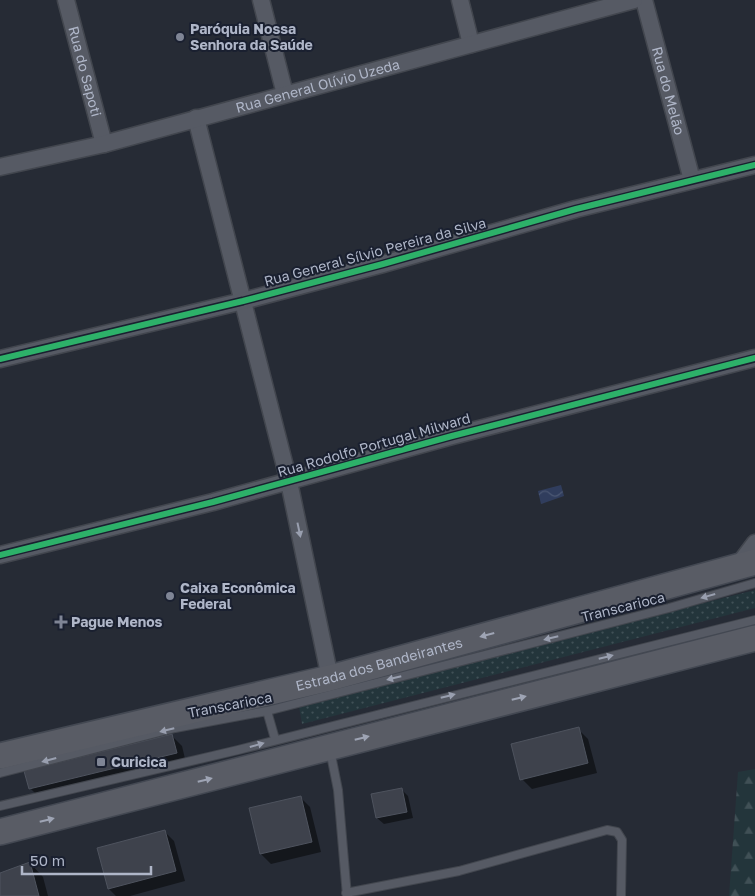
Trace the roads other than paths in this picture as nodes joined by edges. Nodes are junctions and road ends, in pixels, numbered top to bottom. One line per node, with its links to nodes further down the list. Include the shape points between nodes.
1 (66, 0): 9 (street, Rua do Sapoti)
2 (261, 0): 7 (street)
3 (460, 0): 6 (street)
4 (634, 0): 6 (street, Rua General Olívio Uzeda)
5 (644, 0): 12 (street, Rua do Melão)
6 (472, 44): 7 (street, Rua General Olívio Uzeda)
7 (285, 94): 8 (street, Rua General Olívio Uzeda)
8 (196, 118): 9 (street, Rua General Olívio Uzeda); 13 (street)
9 (104, 144): 11 (street, Rua General Olívio Uzeda)
10 (755, 165): 12 (street, Rua General Sílvio Pereira da Silva)
11 (0, 167)
12 (692, 180): 13 (street, Rua General Sílvio Pereira da Silva)
13 (243, 301): 15 (street, Rua General Sílvio Pereira da Silva); 16 (street)
14 (755, 358): 16 (street, Rua Rodolfo Portugal Milward, via 452,436)
15 (0, 359)
16 (289, 482): 18 (street, Rua Rodolfo Portugal Milward); 22 (street, one-way to 22)
17 (755, 543): 19 (street)
18 (0, 555)
19 (749, 571): 22 (main road, Estrada dos Bandeirantes, one-way to 22); 23 (lane, Transcarioca, one-way to 23, via 669,608)
20 (755, 620): 24 (lane, one-way to 20)
21 (755, 638): 25 (main road, one-way to 21)
22 (330, 678): 26 (main road, Estrada dos Bandeirantes, via 226,700)
23 (267, 711): 24 (lane); 27 (lane, Transcarioca, one-way to 27, via 175,728)
24 (274, 740): 28 (lane, one-way to 24)
25 (329, 746): 29 (main road, one-way to 25); 30 (lane, via 338,790)
26 (0, 756)
27 (0, 773)
28 (0, 806)
29 (0, 832)
30 (347, 894): 31 (lane, via 459,871 607,830 617,832 622,840)
31 (621, 896)

